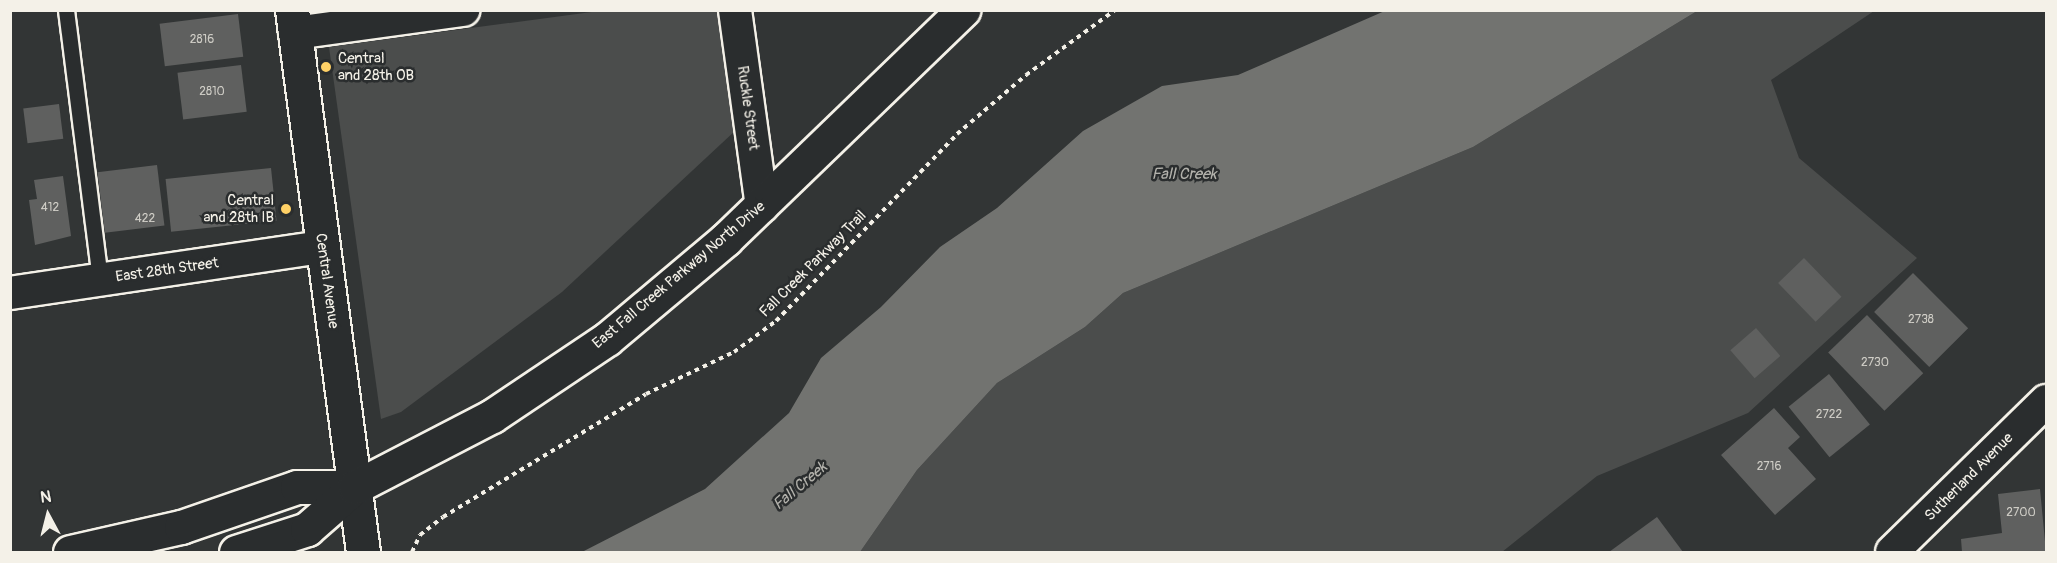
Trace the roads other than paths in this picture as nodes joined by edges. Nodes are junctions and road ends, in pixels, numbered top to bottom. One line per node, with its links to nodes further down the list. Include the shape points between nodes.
1 (66, 10): 8 (lane)
2 (463, 10): 5 (street)
3 (735, 10): 6 (street, Ruckle Street)
4 (963, 10): 6 (main road, East Fall Creek Parkway North Drive)
5 (293, 22): 7 (main road, Central Avenue)
6 (762, 206): 11 (main road, East Fall Creek Parkway North Drive, via 584,356 462,433)
7 (323, 247): 8 (street, East 28th Street); 11 (main road, Central Avenue)
8 (100, 280): 9 (street, East 28th Street)
9 (10, 292)
10 (2046, 400): 15 (street, Sutherland Avenue)
11 (355, 487): 12 (main road, East Fall Creek Parkway North Drive, via 297,487 181,527); 13 (main road, East Fall Creek Parkway North Drive, via 307,529); 14 (main road, Central Avenue)
12 (70, 552)
13 (236, 552)
14 (363, 552)
15 (1892, 552)

